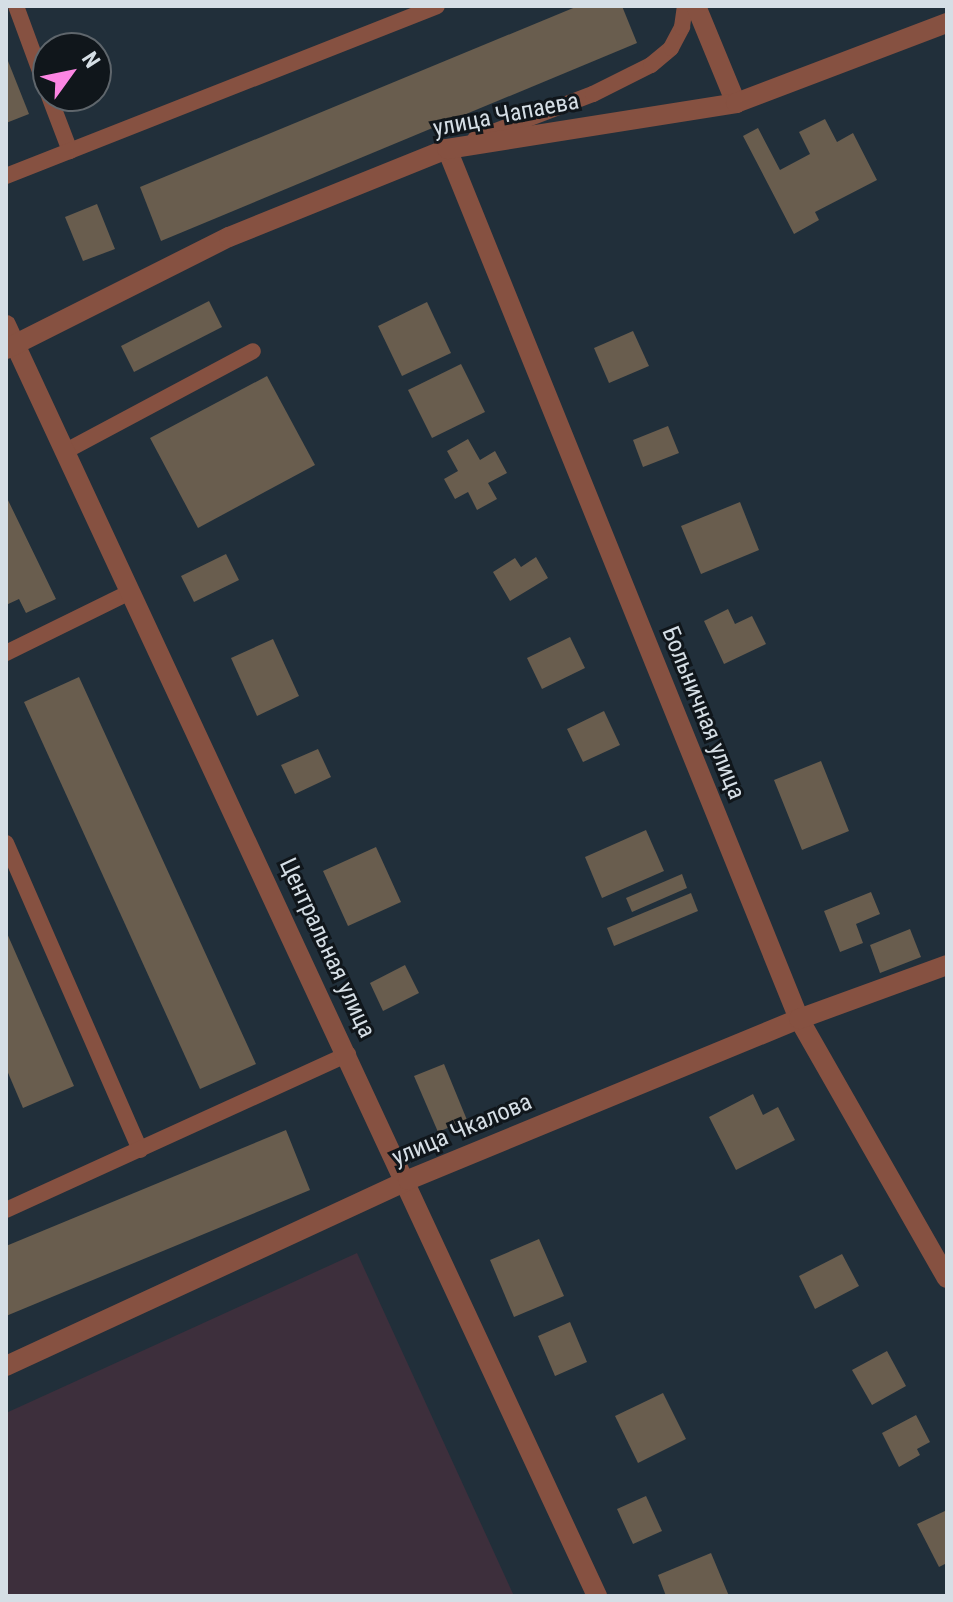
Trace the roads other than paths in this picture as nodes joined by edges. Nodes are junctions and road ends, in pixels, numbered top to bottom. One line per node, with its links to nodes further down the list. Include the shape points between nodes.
1 (16, 6): 6 (lane)
2 (437, 6): 10 (lane)
3 (685, 6): 9 (lane, via 671,48 651,65 593,94)
4 (696, 6): 7 (street)
5 (947, 23): 7 (street, улица Чапаева)
6 (32, 49)
7 (736, 103): 9 (street, улица Чапаева)
8 (56, 112): 10 (lane)
9 (447, 149): 13 (street, улица Чапаева, via 229,237); 20 (street, Больничная улица)
10 (70, 151): 11 (lane)
11 (6, 176)
12 (6, 325): 13 (street, Центральная улица)
13 (10, 347): 15 (street, Центральная улица)
14 (253, 351): 15 (lane)
15 (64, 452): 16 (street, Центральная улица)
16 (130, 592): 17 (lane); 21 (street, Центральная улица)
17 (6, 653)
18 (6, 843): 22 (lane)
19 (947, 965): 20 (street, улица Чкалова)
20 (799, 1019): 23 (street, улица Чкалова); 25 (street, Больничная улица)
21 (348, 1054): 22 (lane); 23 (street, Центральная улица)
22 (140, 1150): 24 (lane)
23 (408, 1180): 26 (street, улица Чкалова); 27 (street, Центральная улица)
24 (6, 1210)
25 (947, 1278)
26 (6, 1366)
27 (597, 1596)

